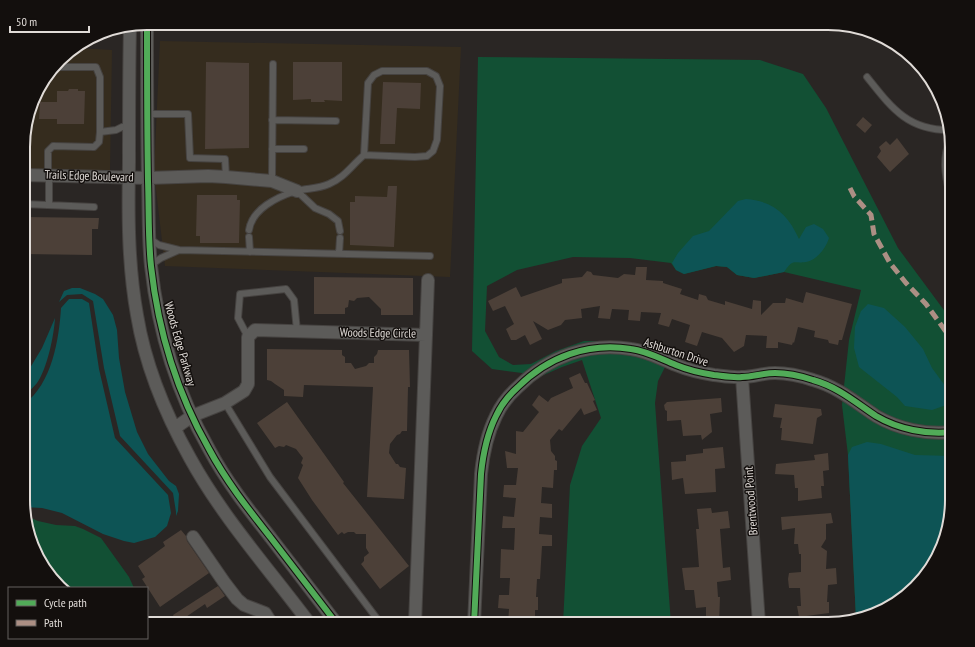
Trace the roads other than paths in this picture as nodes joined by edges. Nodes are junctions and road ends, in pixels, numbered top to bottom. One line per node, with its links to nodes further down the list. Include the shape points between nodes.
1 (147, 30): 6 (street, Woods Edge Parkway)
2 (130, 31): 9 (street)
3 (273, 64): 7 (lane)
4 (62, 67): 11 (lane, via 96,67 100,76)
5 (867, 77): 10 (lane, via 893,109 922,127)
6 (147, 114): 18 (lane, via 188,114 190,158 225,159); 19 (street, Woods Edge Parkway)
7 (272, 120): 8 (lane); 12 (lane)
8 (336, 121)
9 (129, 126): 11 (lane); 17 (street)
10 (944, 130)
11 (100, 132): 16 (lane, via 94,147 53,146 48,151)
12 (272, 149): 13 (lane); 20 (lane)
13 (304, 149)
14 (364, 155): 14 (lane, via 416,157 427,156 433,151 437,140 440,86 436,76 427,71 382,71 374,75 368,83); 21 (lane, via 342,177 316,188)
15 (30, 175): 16 (street, Trails Edge Boulevard)
16 (49, 175): 17 (street, Trails Edge Boulevard); 23 (lane)
17 (129, 177): 19 (street, Trails Edge Boulevard); 38 (street, via 129,244 137,317 154,378)
18 (226, 177): 19 (street, Trails Edge Boulevard); 20 (street, Trails Edge Boulevard)
19 (148, 178): 25 (street, Woods Edge Parkway)
20 (272, 181): 21 (street, Trails Edge Boulevard)
21 (297, 191): 27 (lane, via 271,202 256,214 250,222); 28 (lane, via 315,208 338,221)
22 (30, 204): 23 (lane)
23 (49, 205): 24 (lane)
24 (94, 207)
25 (150, 239): 26 (lane, via 159,245); 30 (street, Woods Edge Parkway)
26 (179, 250): 27 (lane); 30 (lane)
27 (250, 252): 28 (lane)
28 (339, 254): 29 (lane)
29 (430, 256)
30 (151, 265): 37 (street, Woods Edge Parkway, via 155,297 170,359)
31 (428, 280): 33 (street)
32 (297, 331): 33 (street, Woods Edge Circle); 34 (street, Woods Edge Circle, via 254,330); 34 (lane, via 294,300 286,290 240,294 238,318)
33 (426, 335): 45 (street, Woods Edge Circle)
34 (248, 337): 36 (street, via 248,384 244,391)
35 (742, 377): 39 (street, Ashburton Drive, via 775,373 812,379 842,392 888,422 906,429); 46 (street, Ashburton Drive, via 696,372 648,353 613,347 574,352 538,369 525,380 501,406 486,444 481,474); 47 (street, Brentwood Point)
36 (225, 403): 37 (street); 44 (lane, via 270,478)
37 (192, 416): 38 (street); 43 (street, Woods Edge Parkway, via 229,482)
38 (175, 428): 42 (street, via 205,484)
39 (945, 432)
40 (193, 537): 41 (street, via 237,599 244,605 265,613)
41 (268, 617)
42 (305, 617)
43 (332, 617)
44 (377, 617)
45 (415, 617)
46 (474, 617)
47 (759, 617)

